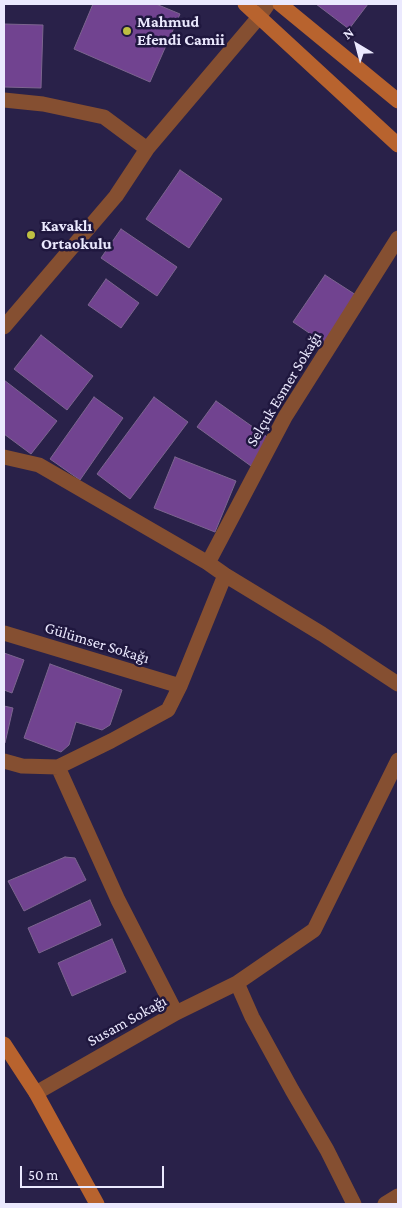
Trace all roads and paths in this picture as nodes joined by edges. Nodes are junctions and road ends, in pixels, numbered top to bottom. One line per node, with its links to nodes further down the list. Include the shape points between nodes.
1 (245, 4): 4 (main road)
2 (268, 4): 4 (street)
3 (280, 4): 6 (main road)
4 (259, 17): 7 (main road); 8 (street)
5 (4, 100): 8 (street, via 43,104 104,117)
6 (398, 102)
7 (398, 145)
8 (147, 148): 10 (street, via 116,196)
9 (398, 238): 12 (street, Selçuk Esmer Sokağı, via 285,416)
10 (4, 327)
11 (4, 458): 12 (street, via 39,465)
12 (208, 563): 13 (street)
13 (225, 575): 15 (street); 16 (street)
14 (4, 632): 16 (street, Gülümser Sokağı)
15 (398, 684)
16 (180, 686): 19 (street, via 168,710)
17 (398, 760): 20 (street, Susam Sokağı, via 314,930)
18 (4, 761): 19 (street, via 22,766)
19 (58, 767): 21 (street, via 118,900)
20 (237, 983): 21 (street, Susam Sokağı); 26 (street, via 252,1017)
21 (176, 1013): 23 (street, Susam Sokağı)
22 (4, 1044): 23 (main road)
23 (36, 1092): 25 (main road)
24 (398, 1196): 27 (street)
25 (97, 1204)
26 (354, 1204)
27 (385, 1204)

